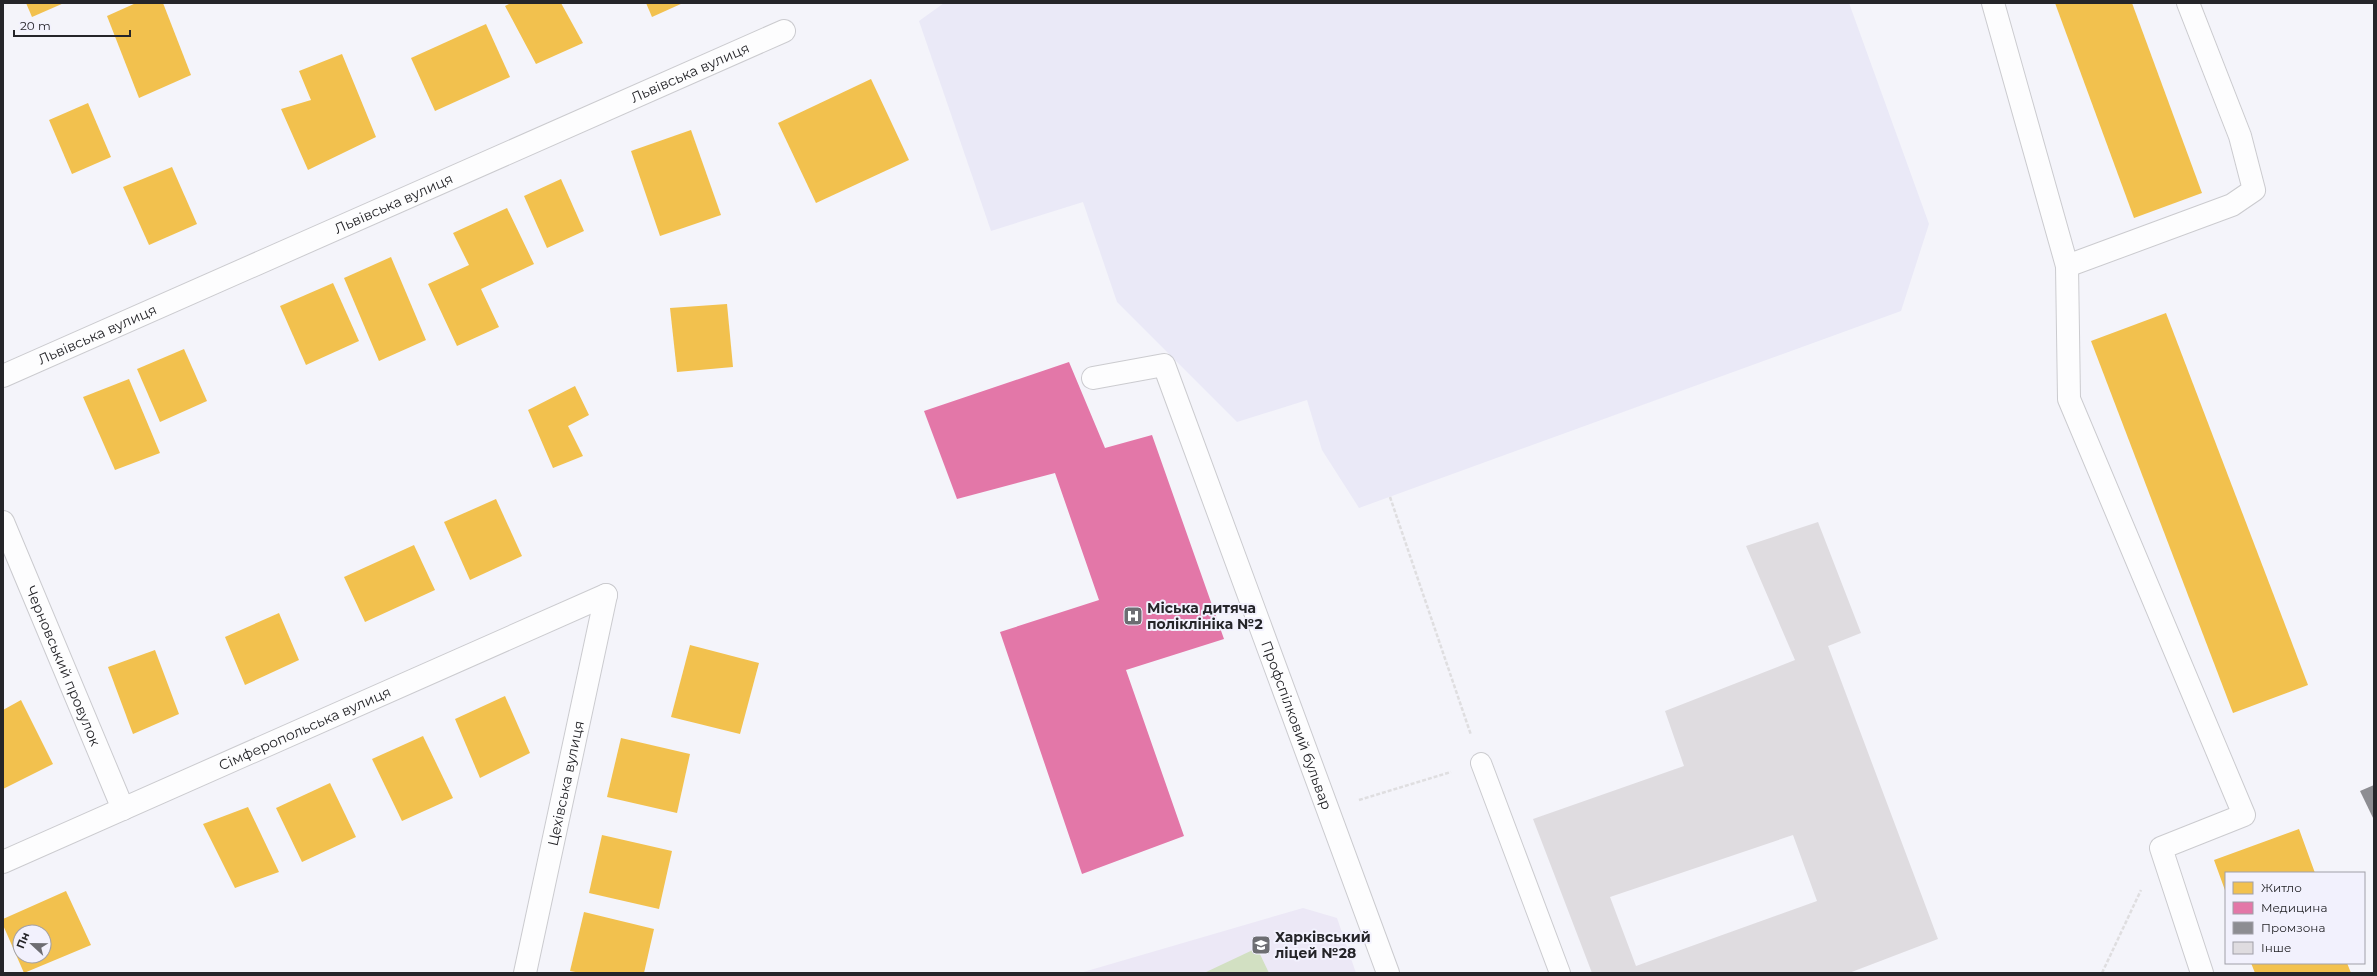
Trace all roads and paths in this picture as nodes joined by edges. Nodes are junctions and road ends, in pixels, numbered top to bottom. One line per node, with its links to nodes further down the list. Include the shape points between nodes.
1 (1993, 3): 4 (street)
2 (2188, 3): 4 (street, via 2240,136 2254,190 2232,205)
3 (784, 31): 5 (street, Львівська вулиця)
4 (2067, 266): 13 (street, via 2069,399 2244,815)
5 (3, 376)
6 (1093, 378): 12 (street, Профспілковий бульвар, via 1164,365)
7 (1390, 497): 10 (path)
8 (3, 522): 11 (street, Черновський провулок)
9 (606, 595): 11 (street, Сімферопольська вулиця); 15 (street, Цехівська вулиця)
10 (1481, 763): 12 (path); 17 (lane)
11 (123, 809): 14 (street, Сімферопольська вулиця)
12 (1328, 809): 16 (street, Профспілковий бульвар)
13 (2161, 848): 18 (path); 19 (street)
14 (3, 862)
15 (525, 973)
16 (1388, 973)
17 (1560, 973)
18 (2102, 973)
19 (2202, 973)

